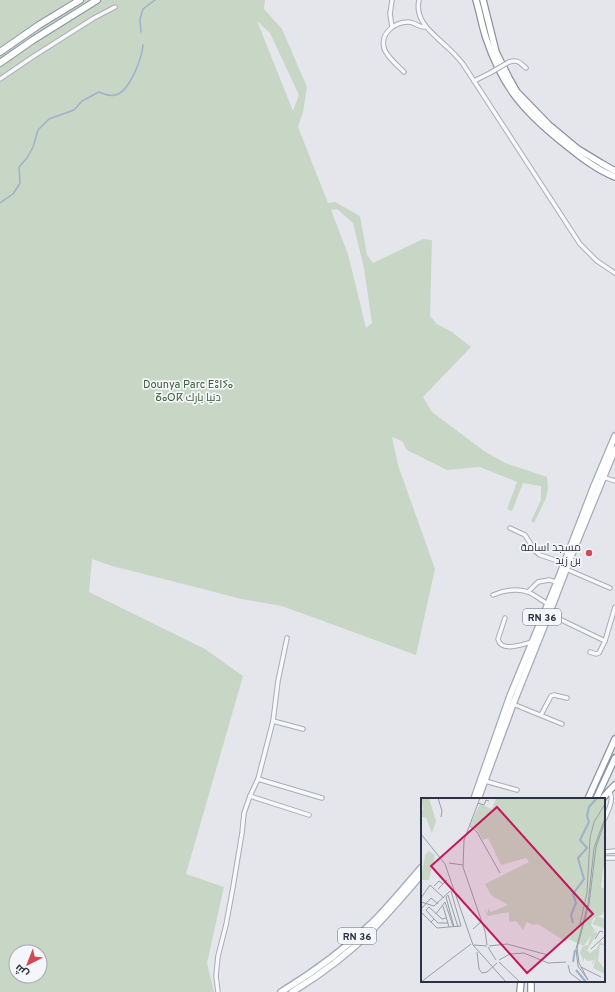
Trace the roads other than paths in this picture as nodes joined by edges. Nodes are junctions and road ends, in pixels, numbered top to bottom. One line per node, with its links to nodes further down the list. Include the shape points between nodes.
1 (80, 0): 10 (highway)
2 (97, 0): 11 (highway)
3 (392, 0): 8 (street)
4 (419, 0): 9 (street, via 420,14)
5 (476, 0): 17 (main road, via 486,38 507,84 518,101 535,120 563,143 591,164)
6 (482, 0): 16 (main road, via 496,52 517,92 548,124 578,149)
7 (115, 7): 14 (street)
8 (392, 27): 9 (street, via 410,22); 13 (street, via 386,33 384,48)
9 (426, 27): 15 (street, via 457,57)
10 (0, 52)
11 (0, 63)
12 (526, 68): 15 (street, bridge, via 514,60)
13 (404, 72)
14 (0, 79)
15 (474, 81): 18 (street, via 580,244 597,261)
16 (615, 171)
17 (615, 177)
18 (615, 273)
19 (615, 436): 24 (main road, RN 36)
20 (615, 449): 21 (main road, RN 36)
21 (603, 477): 22 (street); 24 (main road, RN 36)
22 (615, 481)
23 (510, 528): 25 (street, via 525,535 540,554)
24 (570, 553): 25 (main road, RN 36); 26 (main road, RN 36)
25 (564, 563): 27 (main road, RN 36)
26 (566, 569): 28 (street); 33 (main road, RN 36)
27 (557, 582): 29 (street, via 538,582); 31 (main road, RN 36)
28 (610, 588)
29 (528, 592): 30 (street, via 510,590); 31 (street)
30 (493, 595)
31 (548, 604): 37 (main road, RN 36)
32 (615, 606): 36 (street)
33 (549, 614): 36 (street); 40 (main road, RN 36)
34 (505, 618): 37 (street, via 498,639 500,644 509,647)
35 (286, 638): 42 (street)
36 (605, 641): 38 (street, via 599,654)
37 (532, 642): 54 (main road, RN 36)
38 (590, 652)
39 (567, 698): 41 (street, via 551,696)
40 (513, 704): 41 (street); 48 (main road, RN 36)
41 (541, 715): 43 (street)
42 (273, 721): 44 (street); 47 (street)
43 (562, 724)
44 (303, 729)
45 (615, 739): 56 (main road)
46 (615, 758): 57 (main road)
47 (258, 779): 52 (street); 53 (street)
48 (485, 781): 50 (street); 55 (main road, RN 36)
49 (615, 785): 51 (main road)
50 (517, 790)
51 (609, 791): 58 (main road); 60 (street, via 613,801)
52 (250, 796): 59 (street); 66 (street, via 244,813 233,887 218,956)
53 (322, 798)
54 (474, 798)
55 (478, 798)
56 (588, 798)
57 (596, 798)
58 (603, 798)
59 (309, 815)
60 (605, 818)
61 (615, 851): 62 (street)
62 (605, 852)
63 (421, 868): 67 (main road, RN 36, via 356,937)
64 (421, 875): 68 (main road, RN 36, via 372,931 332,965)
65 (521, 982): 69 (main road)
66 (218, 992)
67 (281, 992)
68 (292, 992)
69 (520, 992)

